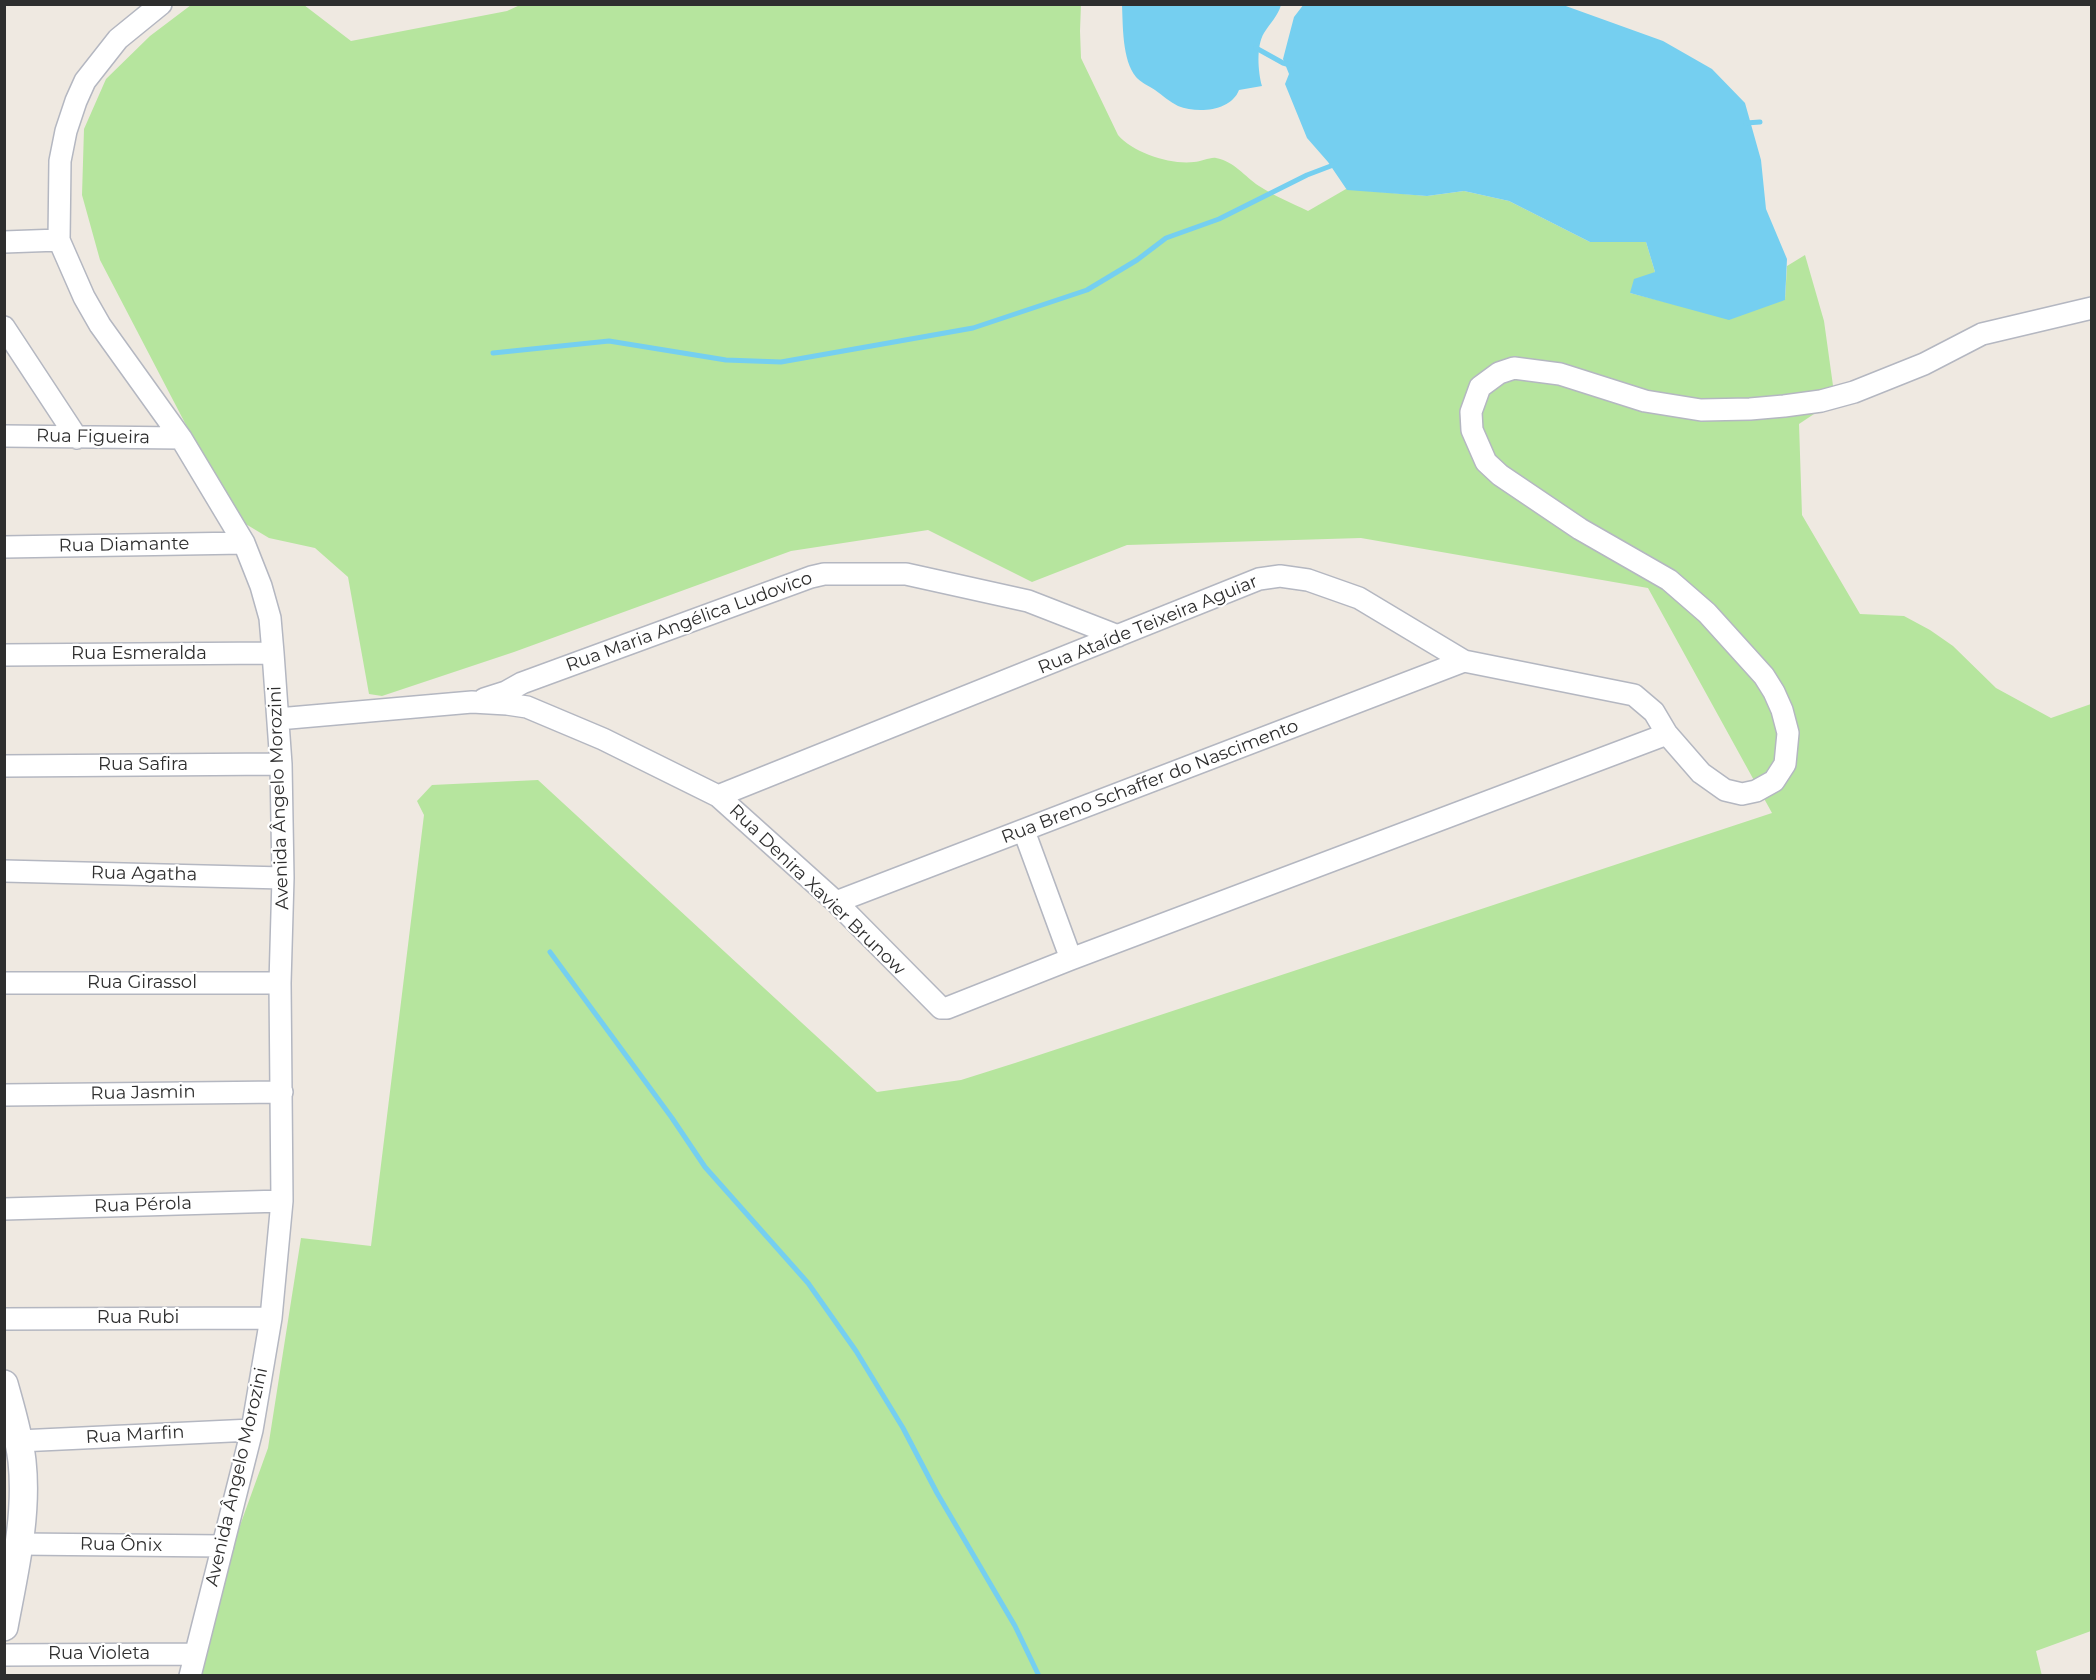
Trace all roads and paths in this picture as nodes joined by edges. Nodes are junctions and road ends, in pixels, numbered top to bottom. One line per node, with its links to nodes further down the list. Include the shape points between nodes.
1 (161, 4): 2 (street, Avenida Ângelo Morozini, via 118,39 75,101 60,161)
2 (58, 240): 3 (street); 8 (street, Avenida Ângelo Morozini, via 100,325)
3 (4, 242)
4 (2091, 308): 17 (street, Rua Ataíde Teixeira Aguiar, via 1982,334 1924,364 1854,392 1784,406 1701,410 1644,401 1560,374 1514,368 1498,373 1480,387 1471,412 1472,430 1486,462 1580,529 1669,580 1707,613 1774,692 1788,733 1785,764 1774,781 1756,792 1725,790 1701,773)
5 (4, 327): 7 (street)
6 (4, 436): 7 (street, Rua Figueira)
7 (77, 438): 8 (street, Rua Figueira)
8 (181, 438): 9 (street, Avenida Ângelo Morozini)
9 (244, 543): 10 (street, Rua Diamante); 12 (street, Avenida Ângelo Morozini, via 267,602)
10 (4, 547)
11 (1118, 636): 14 (street, Rua Ataíde Teixeira Aguiar, via 1259,579 1280,576 1308,580 1359,598); 15 (street, Rua Maria Angélica Ludovico, via 1028,601 906,574 824,574 522,683 506,693); 20 (street, Rua Ataíde Teixeira Aguiar)
12 (273, 653): 13 (street, Rua Esmeralda); 16 (street, Avenida Ângelo Morozini)
13 (4, 655)
14 (1464, 661): 17 (street, Rua Ataíde Teixeira Aguiar, via 1634,694 1654,712); 21 (street, Rua Breno Schaffer do Nascimento)
15 (472, 702): 16 (street, Rua Denira Xavier Brunow); 20 (street, Rua Denira Xavier Brunow, via 527,707 603,739)
16 (278, 719): 18 (street, Avenida Ângelo Morozini)
17 (1666, 734): 25 (street)
18 (281, 764): 19 (street, Rua Safira); 23 (street, Avenida Ângelo Morozini)
19 (4, 766)
20 (718, 796): 24 (street, Rua Denira Xavier Brunow)
21 (1024, 831): 24 (street, Rua Breno Schaffer do Nascimento); 25 (street)
22 (4, 871): 23 (street, Rua Agatha)
23 (283, 878): 27 (street, Avenida Ângelo Morozini)
24 (836, 902): 25 (street, Rua Denira Xavier Brunow, via 941,1008)
25 (1071, 959)
26 (4, 982): 27 (street, Rua Girassol)
27 (280, 983): 28 (street, Avenida Ângelo Morozini)
28 (282, 1092): 29 (street, Rua Jasmin); 30 (street, Avenida Ângelo Morozini)
29 (4, 1095)
30 (282, 1201): 31 (street, Rua Pérola); 32 (street, Avenida Ângelo Morozini)
31 (4, 1209)
32 (271, 1318): 33 (street, Rua Rubi); 35 (street, Avenida Ângelo Morozini)
33 (4, 1319)
34 (4, 1384): 36 (street)
35 (252, 1430): 36 (street, Rua Marfin); 38 (street, Avenida Ângelo Morozini)
36 (19, 1441): 37 (street, via 23,1495)
37 (19, 1544): 38 (street, Rua Ônix); 39 (street)
38 (223, 1546): 40 (street, Avenida Ângelo Morozini)
39 (4, 1627)
40 (194, 1654): 41 (street, Rua Violeta); 42 (street, Avenida Ângelo Morozini)
41 (4, 1655)
42 (190, 1676)

